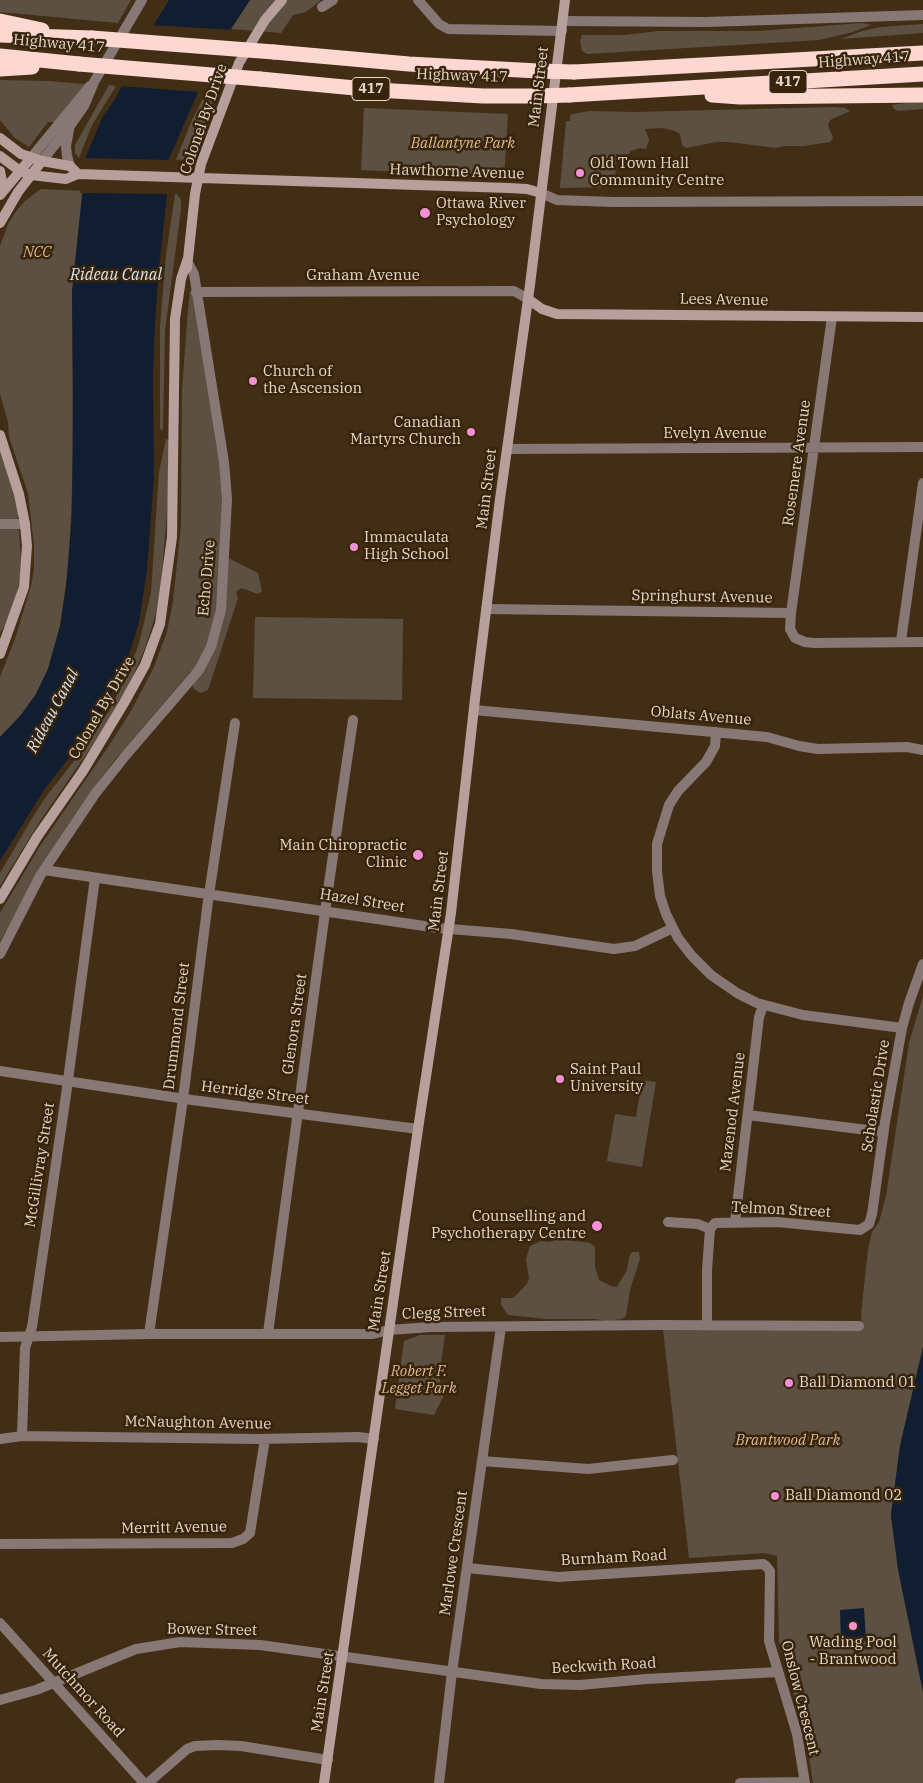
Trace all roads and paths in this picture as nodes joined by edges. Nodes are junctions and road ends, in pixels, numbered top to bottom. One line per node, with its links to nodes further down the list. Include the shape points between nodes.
1 (142, 0): 17 (street)
2 (282, 0): 30 (main road, Colonel By Drive, via 238,63)
3 (333, 0): 6 (street)
4 (418, 0): 9 (street, via 439,24 448,29)
5 (565, 0): 9 (main road, Main Street)
6 (322, 8)
7 (923, 15): 9 (street)
8 (0, 21): 11 (highway)
9 (562, 26): 32 (main road, Main Street)
10 (0, 35): 11 (highway, 417)
11 (72, 36): 12 (highway, 417, bridge, via 409,64 574,72)
12 (923, 53)
13 (0, 56): 14 (highway, Highway 417 / 417)
14 (79, 64): 15 (highway); 18 (highway, Highway 417 / 417, bridge, via 483,96)
15 (0, 69)
16 (923, 74): 18 (highway, Highway 417 / 417)
17 (94, 82): 20 (street, via 91,93); 23 (street)
18 (653, 91): 19 (highway, via 740,97)
19 (923, 95)
20 (70, 126): 24 (street); 25 (street, via 66,156)
21 (0, 138): 23 (main road)
22 (0, 156): 27 (main road, Hawthorne Avenue)
23 (31, 158): 24 (main road); 27 (main road)
24 (42, 161): 25 (main road); 29 (main road)
25 (70, 166): 28 (main road)
26 (0, 171): 31 (main road)
27 (20, 171): 29 (main road, Hawthorne Avenue); 33 (main road)
28 (78, 174): 29 (main road, Hawthorne Avenue, via 66,179); 30 (main road, Hawthorne Avenue)
29 (31, 175): 35 (main road)
30 (198, 178): 32 (main road, Hawthorne Avenue, via 509,188); 36 (main road, Colonel By Drive)
31 (0, 191)
32 (541, 193): 34 (street, Hawthorne Avenue, via 557,200 613,202); 38 (main road, Main Street)
33 (0, 195)
34 (923, 201)
35 (0, 223)
36 (187, 261): 37 (street, Echo Drive, via 194,274); 61 (main road, Colonel By Drive, via 175,319 172,537 160,624 145,665 124,703)
37 (196, 292): 38 (street, Graham Avenue, via 508,290); 58 (street, Echo Drive, via 219,426 227,507 221,610 211,647 199,670 95,794)
38 (528, 299): 39 (main road, Lees Avenue, via 557,314); 43 (main road, Main Street)
39 (832, 317): 40 (main road, Lees Avenue); 44 (street, Rosemere Avenue)
40 (923, 317)
41 (0, 435): 47 (main road)
42 (923, 447): 44 (street, Evelyn Avenue)
43 (507, 449): 44 (street, Evelyn Avenue); 48 (main road, Main Street)
44 (814, 449): 49 (street, Rosemere Avenue)
45 (923, 483): 50 (street)
46 (0, 524): 47 (street)
47 (25, 524): 52 (main road, via 24,587)
48 (486, 609): 49 (street, Springhurst Avenue); 53 (main road, Main Street)
49 (791, 613): 50 (street, Springhurst Avenue, via 790,630 795,638 805,642)
50 (901, 642): 51 (street, Springhurst Avenue)
51 (923, 642)
52 (1, 649)
53 (474, 710): 56 (street, Oblats Avenue); 64 (main road, Main Street)
54 (353, 720): 62 (street, Glenora Street)
55 (235, 723): 60 (street, Drummond Street)
56 (716, 732): 57 (street, Oblats Avenue, via 767,737 818,749 907,747); 63 (street, via 715,746 710,755 673,798 660,830 657,844 660,896)
57 (923, 750)
58 (44, 870): 59 (street, Hazel Street); 65 (street, Echo Drive)
59 (95, 878): 60 (street, Hazel Street); 70 (street, McGillivray Street)
60 (209, 894): 62 (street, Hazel Street); 71 (street, Drummond Street)
61 (0, 899)
62 (325, 911): 64 (street, Hazel Street); 72 (street, Glenora Street)
63 (673, 928): 64 (street, Hazel Street, via 635,946 614,949); 67 (street, via 692,956 711,975)
64 (449, 929): 74 (main road, Main Street)
65 (0, 954)
66 (923, 964): 68 (street, Scholastic Drive)
67 (764, 1006): 68 (street, via 803,1015); 73 (street, Mazenod Avenue)
68 (902, 1028): 75 (street, Scholastic Drive)
69 (0, 1071): 70 (street, Herridge Street)
70 (68, 1082): 71 (street, Herridge Street); 86 (street, McGillivray Street)
71 (183, 1099): 72 (street, Herridge Street); 84 (street, Drummond Street)
72 (298, 1114): 74 (street, Herridge Street); 85 (street, Glenora Street)
73 (748, 1115): 75 (street); 77 (street, Mazenod Avenue)
74 (418, 1129): 83 (main road, Main Street)
75 (884, 1132): 79 (street, Scholastic Drive, via 872,1214 868,1224)
76 (668, 1222): 78 (street, via 698,1224)
77 (735, 1222): 78 (street, Telmon Street, via 715,1223); 79 (street, Telmon Street, via 777,1222)
78 (710, 1229): 80 (street)
79 (860, 1230)
80 (707, 1325): 81 (street, Clegg Street); 82 (street, Clegg Street)
81 (501, 1326): 83 (street, Clegg Street); 93 (street, Marlowe Crescent)
82 (859, 1326)
83 (389, 1330): 85 (street, Clegg Street, via 373,1334); 89 (main road, Main Street)
84 (149, 1334): 85 (street, Clegg Street); 86 (street, Clegg Street)
85 (268, 1334)
86 (29, 1336): 87 (street, Clegg Street); 88 (street, McGillivray Street, via 25,1348)
87 (0, 1337)
88 (22, 1436): 90 (street); 91 (street, McNaughton Avenue)
89 (374, 1438): 91 (street, McNaughton Avenue); 98 (main road, Main Street)
90 (0, 1439)
91 (265, 1439): 94 (street, Merritt Avenue, via 250,1533 243,1539 232,1543)
92 (673, 1460): 93 (street, via 588,1469)
93 (482, 1461): 96 (street, Marlowe Crescent)
94 (0, 1544)
95 (763, 1564): 96 (street, Burnham Road, via 558,1577); 100 (street, Onslow Crescent, via 770,1571 769,1641)
96 (467, 1568): 99 (street, Marlowe Crescent)
97 (0, 1622): 101 (street, Mutchmor Road)
98 (343, 1657): 99 (street, Beckwith Road); 101 (street, Bower Street, via 260,1645 180,1642 136,1649); 103 (main road, Main Street)
99 (452, 1672): 100 (street, Beckwith Road, via 541,1684 580,1685); 107 (street, Marlowe Crescent)
100 (778, 1672): 104 (street, Onslow Crescent, via 796,1734)
101 (54, 1682): 102 (street, Bower Street); 105 (street, Mutchmor Road)
102 (0, 1700)
103 (328, 1760): 105 (street, via 241,1746 194,1746); 106 (main road, Main Street)
104 (805, 1782): 108 (street)
105 (146, 1783)
106 (324, 1783)
107 (439, 1783)
108 (740, 1783)

